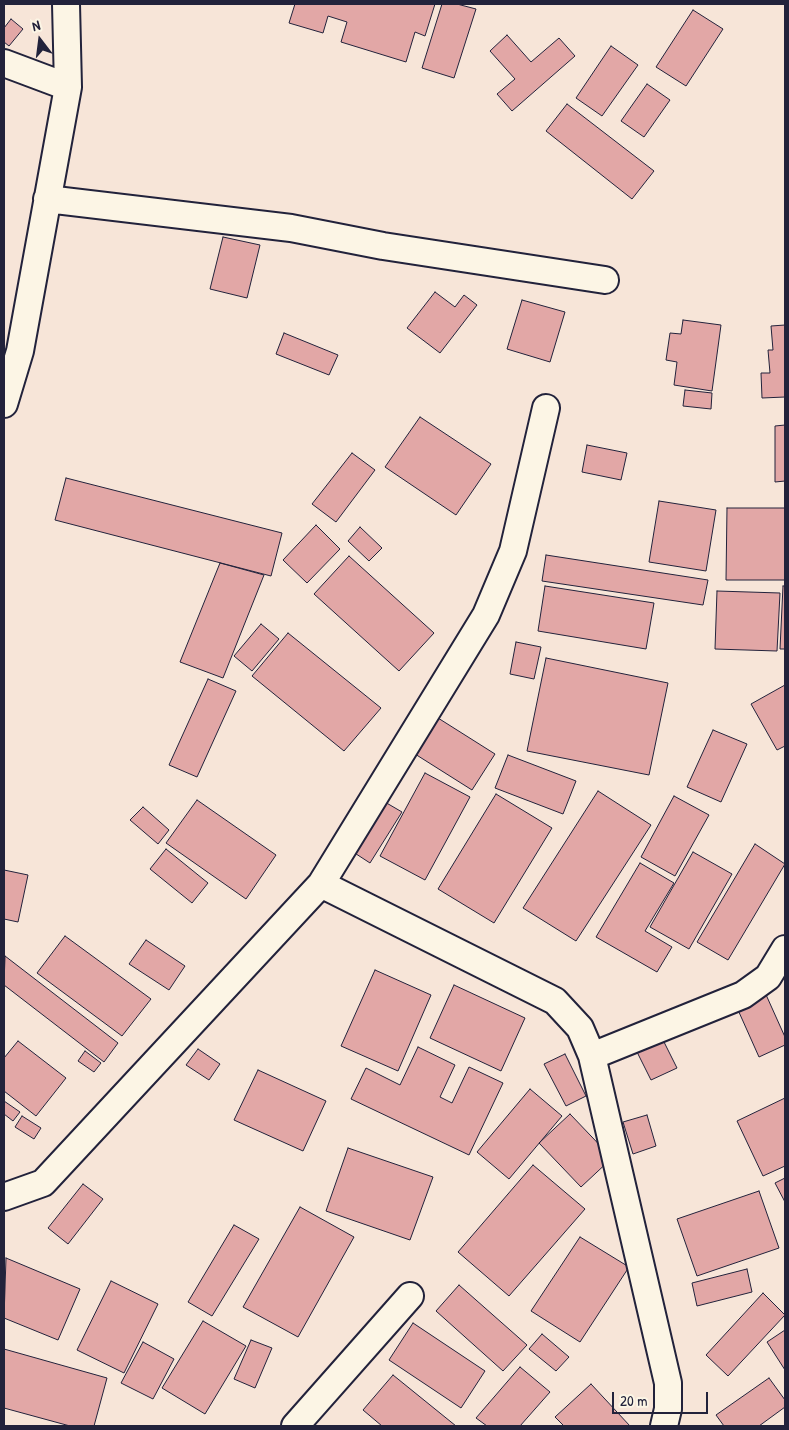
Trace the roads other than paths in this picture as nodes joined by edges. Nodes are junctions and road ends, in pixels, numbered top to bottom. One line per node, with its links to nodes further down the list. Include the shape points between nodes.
1 (66, 4): 3 (street)
2 (4, 62): 3 (street)
3 (68, 87): 4 (street)
4 (47, 199): 5 (street, via 291,228 383,246); 6 (street, via 20,351)
5 (605, 280)
6 (4, 404)
7 (546, 408): 8 (street, via 513,551 486,615)
8 (321, 884): 10 (street, via 555,1001 580,1028); 11 (street, via 43,1183)
9 (785, 949): 10 (street, via 768,977 743,995)
10 (592, 1056): 14 (street, via 668,1382)
11 (4, 1197)
12 (410, 1296): 13 (street)
13 (295, 1426)
14 (664, 1426)

